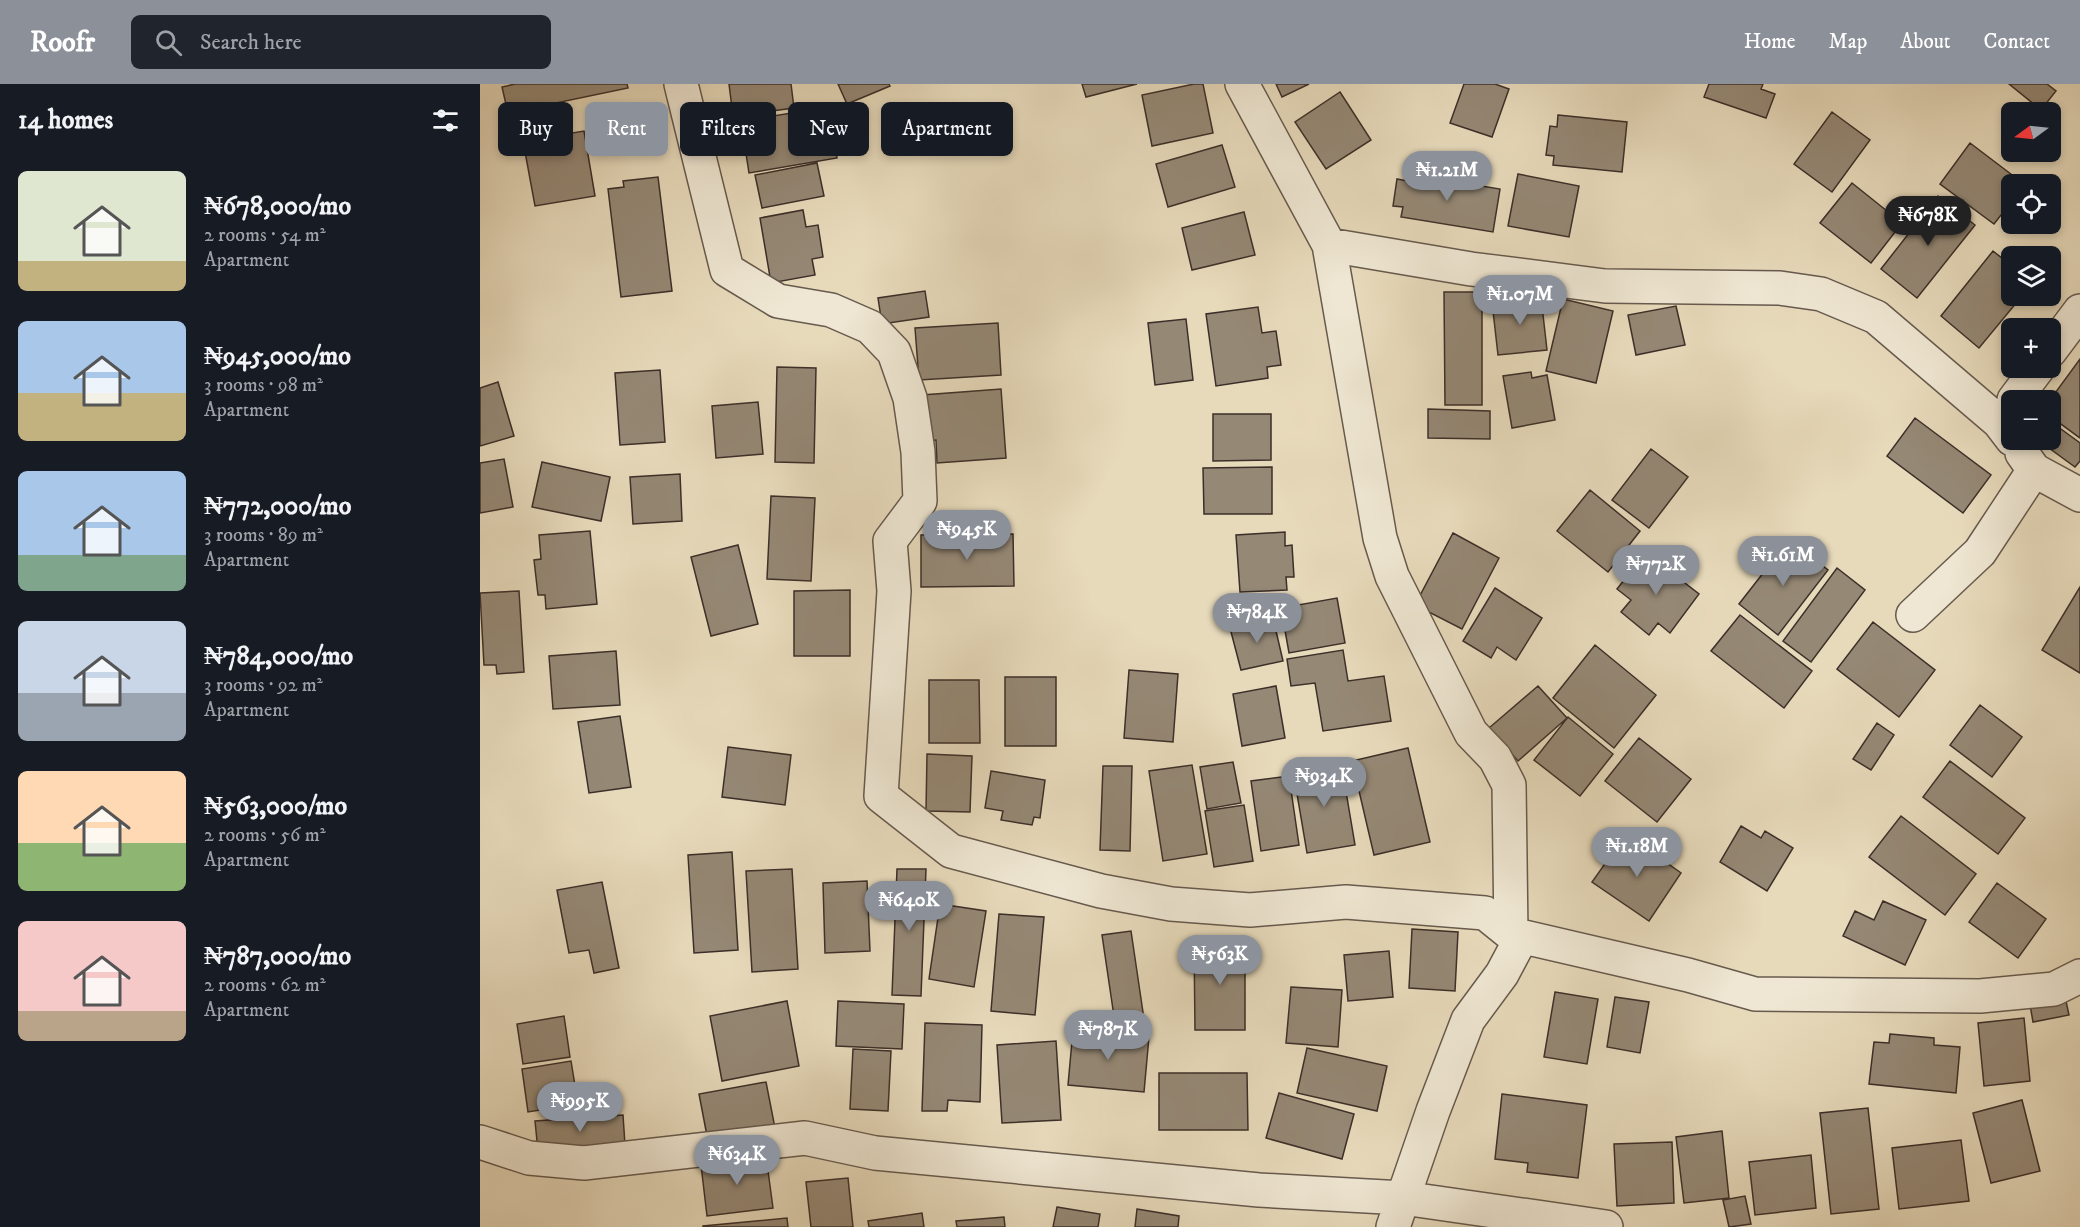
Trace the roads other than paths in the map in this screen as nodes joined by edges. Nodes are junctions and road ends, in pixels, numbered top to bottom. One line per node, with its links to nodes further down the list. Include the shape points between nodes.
1 (681, 84): 11 (street, via 727,270 778,301 831,310 870,327 894,352 910,398 920,501 890,541 894,591 881,796 951,851 1101,891 1171,904 1250,910 1346,902 1485,913)
2 (1242, 84): 3 (street)
3 (1329, 245): 6 (street, via 1605,286 1780,288 1821,294 1876,317); 11 (street, via 1380,538 1392,576 1471,733 1495,758 1509,785)
4 (2080, 311): 5 (street)
5 (2061, 336)
6 (2001, 414)
7 (2024, 450): 8 (street)
8 (2034, 471): 9 (street); 10 (street, via 1980,552)
9 (2080, 495)
10 (1913, 615)
11 (1511, 934): 12 (street, via 1755,994 1980,996 2054,989); 14 (street, via 1518,944 1502,975 1468,1020)
12 (2080, 976)
13 (480, 1142): 14 (street, via 530,1158 584,1163 804,1138 887,1154 1259,1190)
14 (1398, 1213): 15 (street)
15 (1606, 1227)

